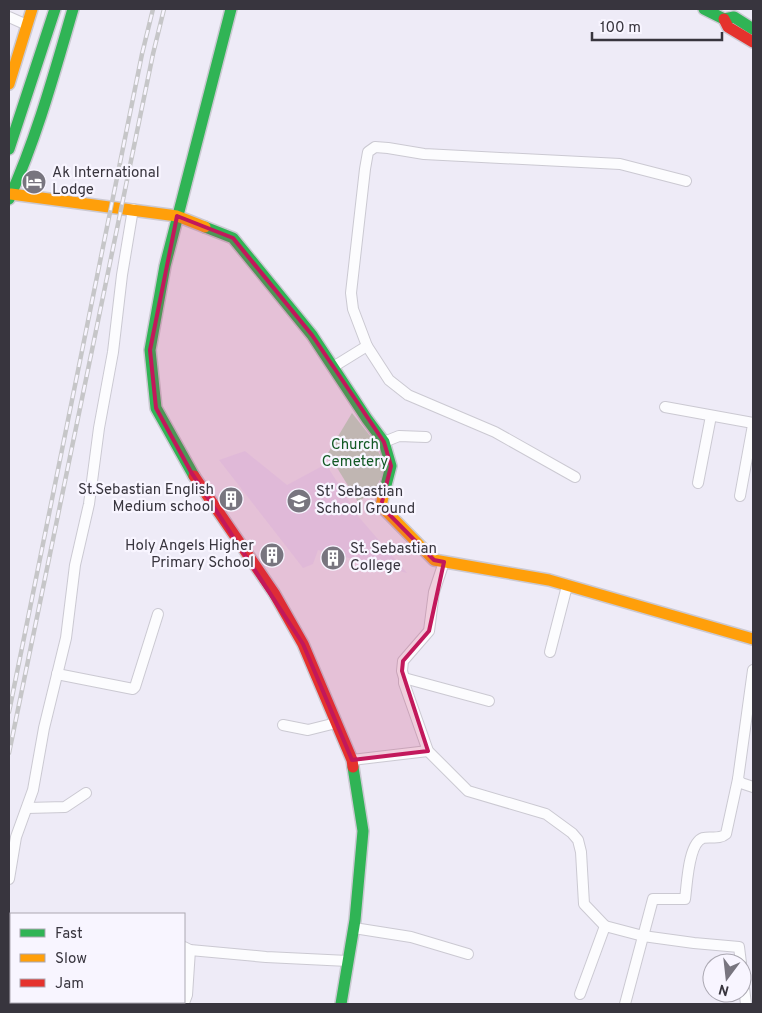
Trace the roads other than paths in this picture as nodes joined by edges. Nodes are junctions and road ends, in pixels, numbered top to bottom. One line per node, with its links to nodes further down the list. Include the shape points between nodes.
1 (32, 9): 9 (main road)
2 (43, 9): 13 (main road)
3 (55, 9): 14 (main road)
4 (73, 9): 16 (main road, via 42,116)
5 (231, 9): 18 (main road)
6 (704, 9): 7 (main road)
7 (720, 14): 10 (main road, via 734,17); 11 (main road, via 728,27)
8 (9, 17): 9 (street)
9 (27, 25): 12 (main road)
10 (753, 29)
11 (753, 42)
12 (9, 84)
13 (9, 117)
14 (9, 150)
15 (686, 181): 19 (street, via 620,164 424,154 375,147 368,152 364,169 351,292 353,309)
16 (10, 197): 17 (main road)
17 (133, 209): 18 (main road); 35 (street, via 89,504)
18 (177, 216): 20 (main road, via 233,238 312,335); 38 (main road, via 150,350 156,408 190,472 274,593 303,644)
19 (367, 346): 20 (street); 26 (street, via 389,380 408,394 495,432)
20 (333, 367): 25 (main road)
21 (665, 408): 22 (street)
22 (710, 416): 23 (street); 27 (street)
23 (753, 424): 28 (street)
24 (426, 437): 25 (street, via 399,436)
25 (384, 442): 29 (main road, via 391,466 381,506 434,560)
26 (575, 478)
27 (698, 484)
28 (740, 496)
29 (444, 562): 30 (main road); 36 (street, via 434,592 429,631 403,661)
30 (567, 586): 32 (main road); 33 (street)
31 (158, 614): 35 (street, via 133,689)
32 (753, 638)
33 (550, 652)
34 (753, 670): 42 (street)
35 (57, 674): 45 (street)
36 (404, 678): 37 (street); 40 (street)
37 (489, 702)
38 (336, 723): 39 (street, via 308,730); 41 (main road)
39 (282, 724)
40 (428, 751): 41 (street); 47 (street, via 468,791 546,814 572,833 581,852 584,904)
41 (352, 760): 48 (main road, via 363,830)
42 (738, 779): 43 (street); 49 (street, via 726,834 698,841 691,858 685,899 653,898)
43 (753, 786)
44 (86, 793): 45 (street, via 65,807)
45 (27, 808): 46 (street, via 16,837)
46 (9, 879)
47 (605, 926): 49 (street); 54 (street)
48 (354, 928): 52 (street, via 411,937); 53 (main road)
49 (642, 936): 51 (street, via 738,947); 59 (street)
50 (187, 948): 53 (street, via 266,957); 55 (street)
51 (739, 953)
52 (468, 954)
53 (348, 961): 58 (main road)
54 (580, 994)
55 (185, 1000)
56 (184, 1003): 57 (street)
57 (166, 1004)
58 (341, 1004)
59 (625, 1004)

